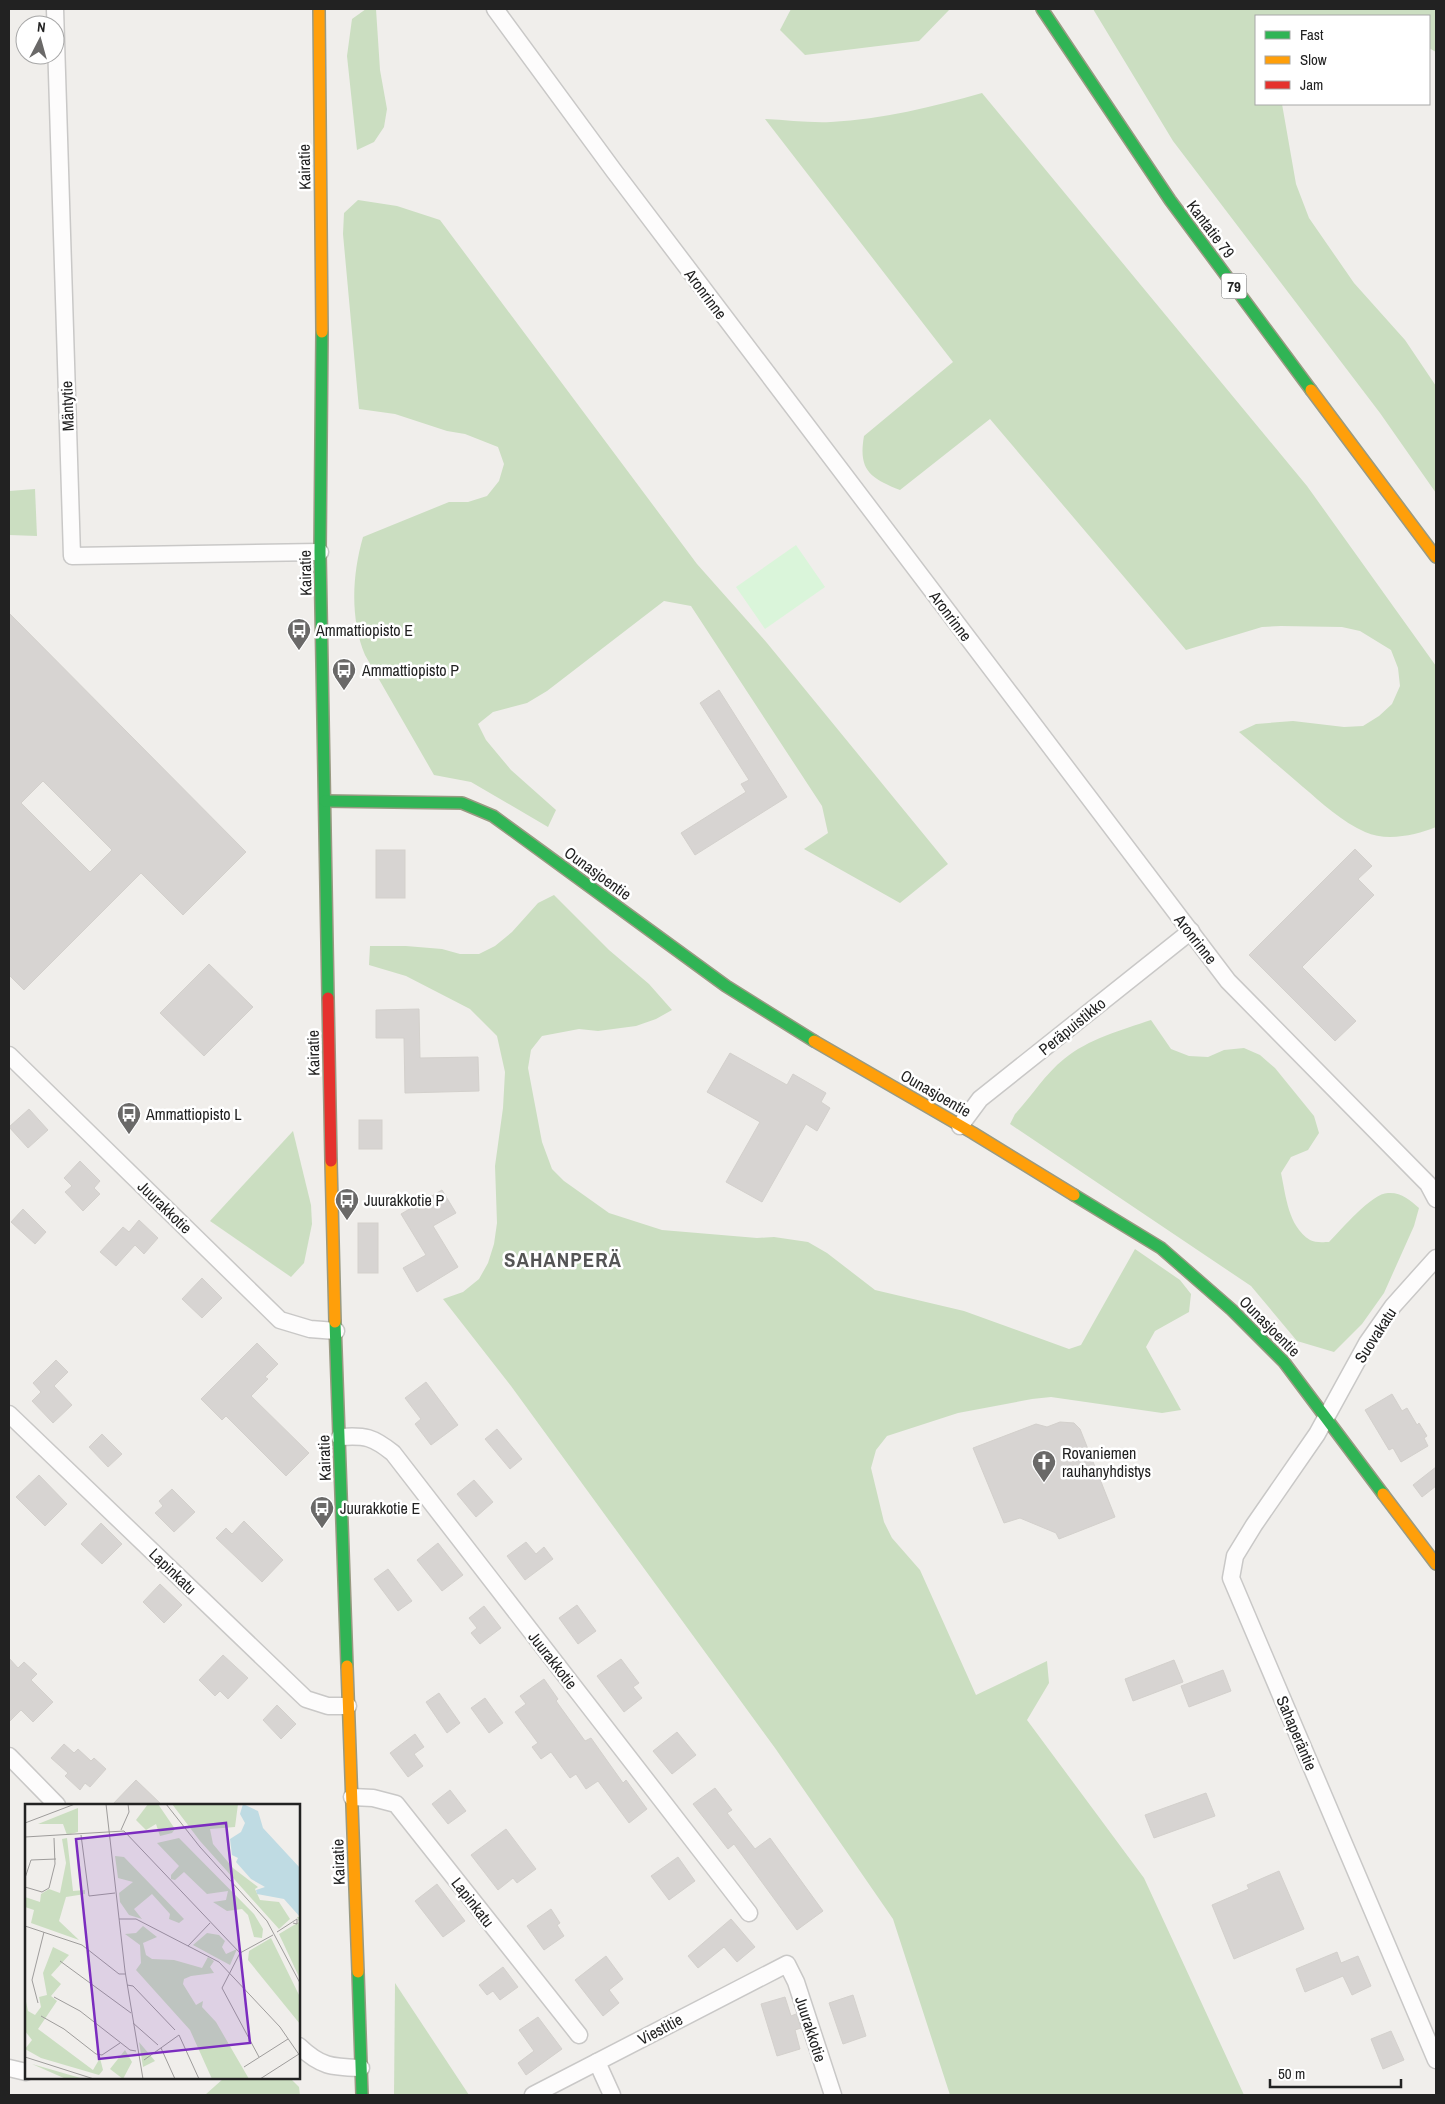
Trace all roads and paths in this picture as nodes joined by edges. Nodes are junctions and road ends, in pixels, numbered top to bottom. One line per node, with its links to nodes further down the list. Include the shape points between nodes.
1 (55, 9): 5 (street, Mäntytie, via 72,556)
2 (319, 9): 5 (main road, Kairatie)
3 (496, 9): 8 (street, Aronrinne, via 614,171)
4 (1042, 9): 6 (main road, Kantatie 79 / 79, via 1170,200)
5 (320, 552): 7 (main road, Kairatie)
6 (1436, 557)
7 (325, 800): 10 (main road, Ounasjoentie, via 462,803 493,816 734,991); 13 (main road, Kairatie)
8 (1191, 932): 10 (street, Peräpuistikko, via 980,1099); 11 (street, Aronrinne, via 1228,981 1428,1184)
9 (9, 1055): 13 (street, Juurakkotie, via 280,1320 310,1329)
10 (960, 1126): 15 (main road, Ounasjoentie, via 1161,1248 1232,1310 1284,1362)
11 (1436, 1199)
12 (1436, 1258): 15 (street, Suovakatu, via 1393,1306 1368,1342)
13 (336, 1331): 16 (main road, Kairatie)
14 (9, 1414): 18 (street, Lapinkatu, via 306,1699 328,1706)
15 (1326, 1419): 17 (main road, Ounasjoentie); 26 (street, Sahaperäntie, via 1235,1556 1232,1578)
16 (340, 1436): 18 (main road, Kairatie); 22 (street, Juurakkotie, via 361,1436 378,1441 393,1453)
17 (1436, 1564)
18 (348, 1706): 20 (main road, Kairatie)
19 (9, 1756): 21 (street)
20 (352, 1797): 24 (street, Lapinkatu, via 396,1804); 29 (main road, Kairatie)
21 (56, 1804)
22 (749, 1913)
23 (787, 1964): 27 (street, Viestitie); 34 (street, Juurakkotie, via 796,1982)
24 (579, 2035)
25 (300, 2047): 29 (street, via 319,2063)
26 (1436, 2060)
27 (597, 2062): 32 (street, Viestitie); 33 (street)
28 (9, 2068): 30 (street)
29 (361, 2068): 31 (main road, Kairatie)
30 (25, 2072)
31 (362, 2095)
32 (533, 2095)
33 (612, 2095)
34 (833, 2095)

